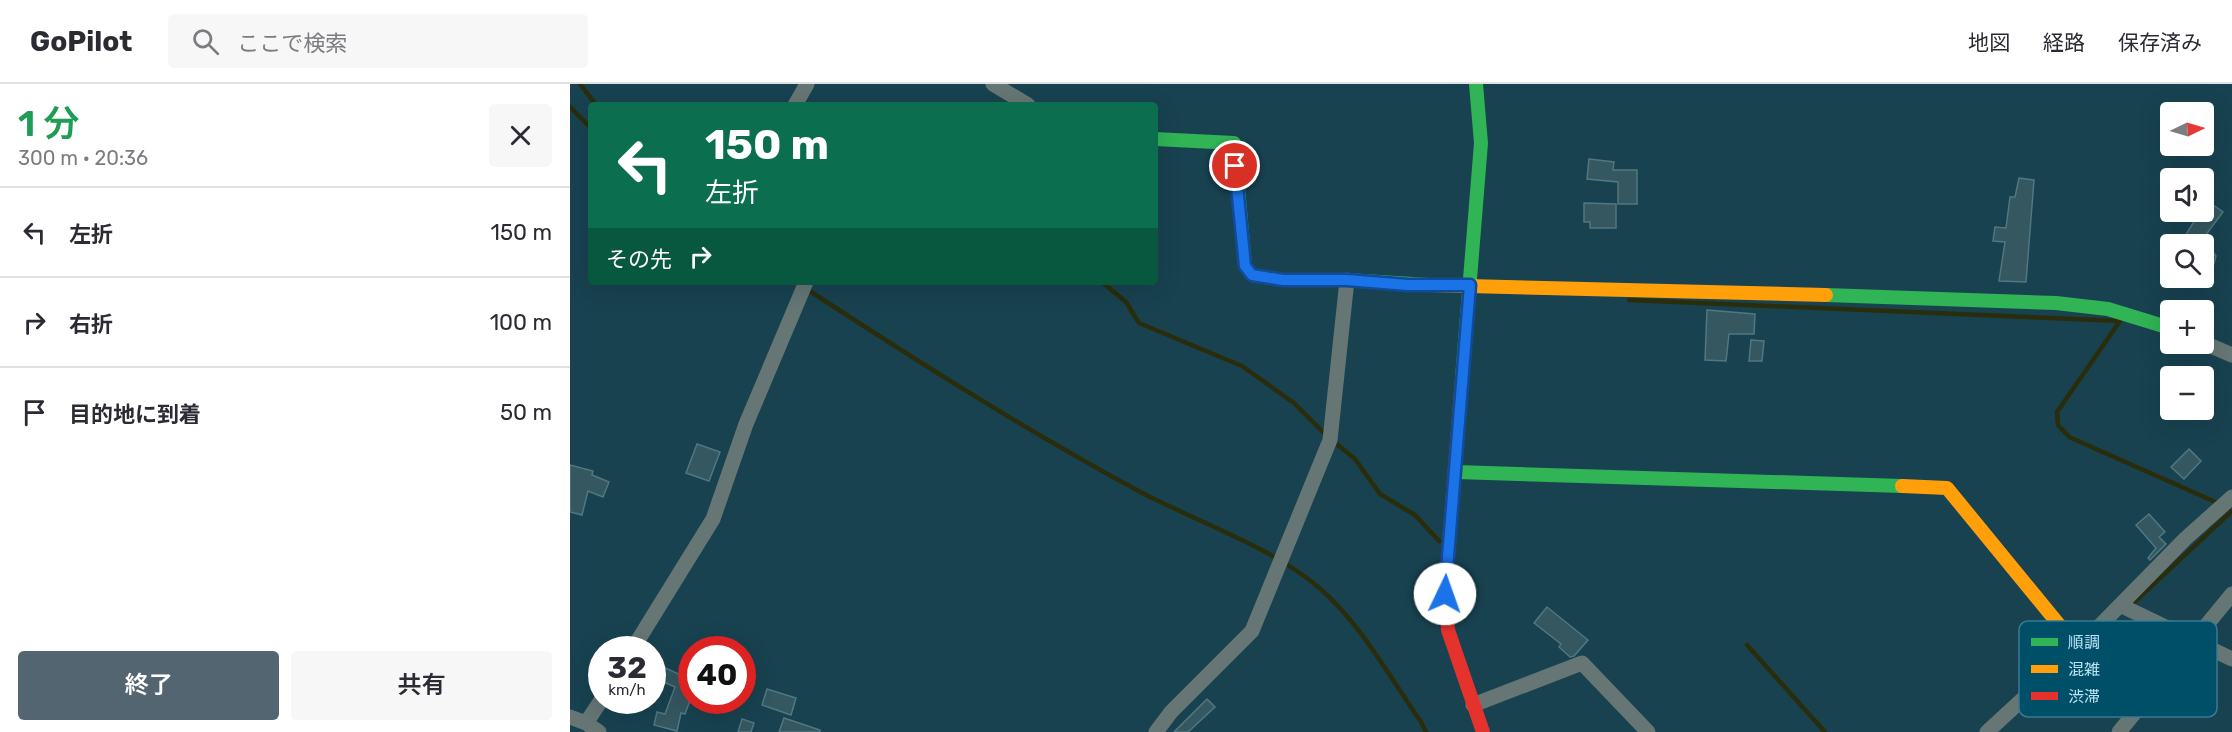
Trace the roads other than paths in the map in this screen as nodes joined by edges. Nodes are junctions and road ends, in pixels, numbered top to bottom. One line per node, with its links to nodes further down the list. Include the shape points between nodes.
1 (807, 84): 4 (street)
2 (993, 84): 5 (street)
3 (1476, 84): 9 (street, via 1481,143)
4 (797, 102)
5 (1023, 102)
6 (1158, 139): 7 (street, via 1233,142 1245,266 1252,275 1283,280)
7 (1347, 280): 9 (street); 29 (street, via 1331,433 1252,631)
8 (805, 285): 21 (street, via 746,424 713,519)
9 (1470, 285): 10 (street, via 2056,303 2108,309); 13 (street)
10 (2160, 325)
11 (2214, 347): 12 (street)
12 (2232, 355)
13 (1456, 472): 17 (street, via 1947,488); 25 (street, via 1445,594 1448,630)
14 (2232, 496): 16 (street)
15 (2232, 594): 20 (street)
16 (2122, 606): 18 (street); 19 (street)
17 (2056, 621)
18 (2106, 621)
19 (2153, 621)
20 (2210, 621)
21 (641, 636)
22 (2217, 652): 23 (street)
23 (2232, 659)
24 (2019, 702): 32 (street)
25 (1473, 705): 30 (street); 31 (street, via 1582,663)
26 (570, 717): 28 (street)
27 (2131, 717): 33 (street)
28 (592, 727)
29 (1156, 732)
30 (1483, 732)
31 (1648, 732)
32 (1987, 732)
33 (2119, 732)

